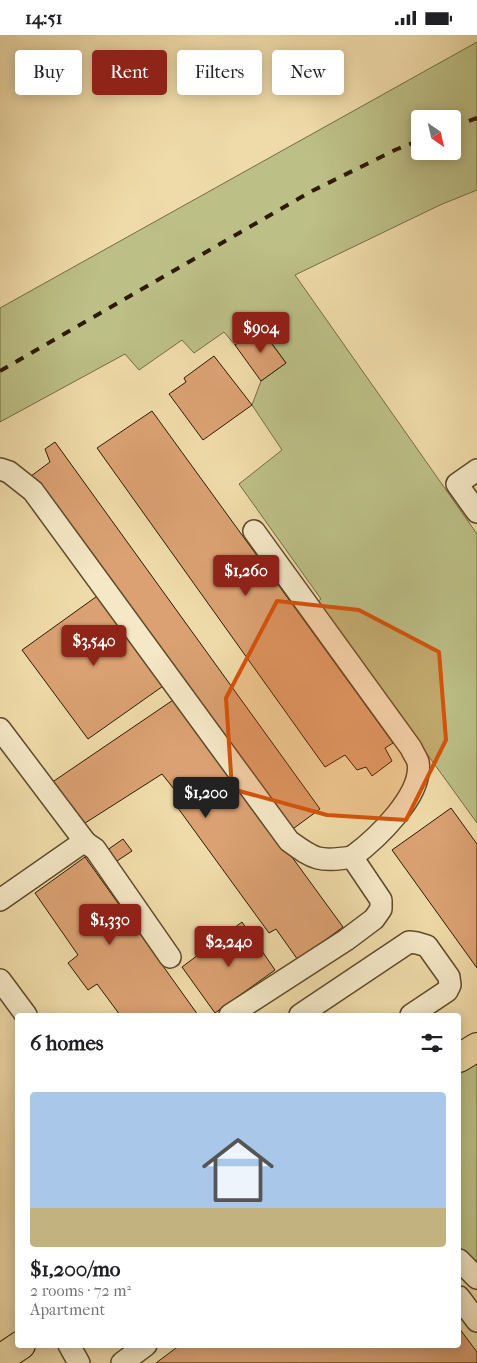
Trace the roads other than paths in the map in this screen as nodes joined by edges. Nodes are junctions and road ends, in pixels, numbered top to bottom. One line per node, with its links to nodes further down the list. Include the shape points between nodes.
1 (0, 469): 7 (lane, via 33,491 289,841 310,857 331,860)
2 (477, 470): 3 (lane, via 457,484)
3 (477, 512)
4 (254, 531): 7 (lane, via 411,748 418,763 408,800 372,842)
5 (0, 729): 6 (lane)
6 (86, 843): 8 (lane, via 78,845); 9 (lane, via 95,849)
7 (352, 857): 12 (lane, via 381,900 381,909 374,919)
8 (0, 900)
9 (170, 957)
10 (0, 980): 11 (lane)
11 (25, 1013)
12 (233, 1013)
13 (303, 1013): 14 (lane, via 410,943 417,943 427,946 449,977 450,985)
14 (414, 1013)
15 (477, 1047): 16 (main road)
16 (461, 1057)
17 (461, 1261): 18 (lane)
18 (477, 1278)
19 (461, 1300): 20 (lane)
20 (477, 1321)
21 (16, 1348): 24 (main road)
22 (71, 1348): 25 (lane)
23 (142, 1348): 26 (lane)
24 (0, 1359)
25 (79, 1363)
26 (122, 1363)

